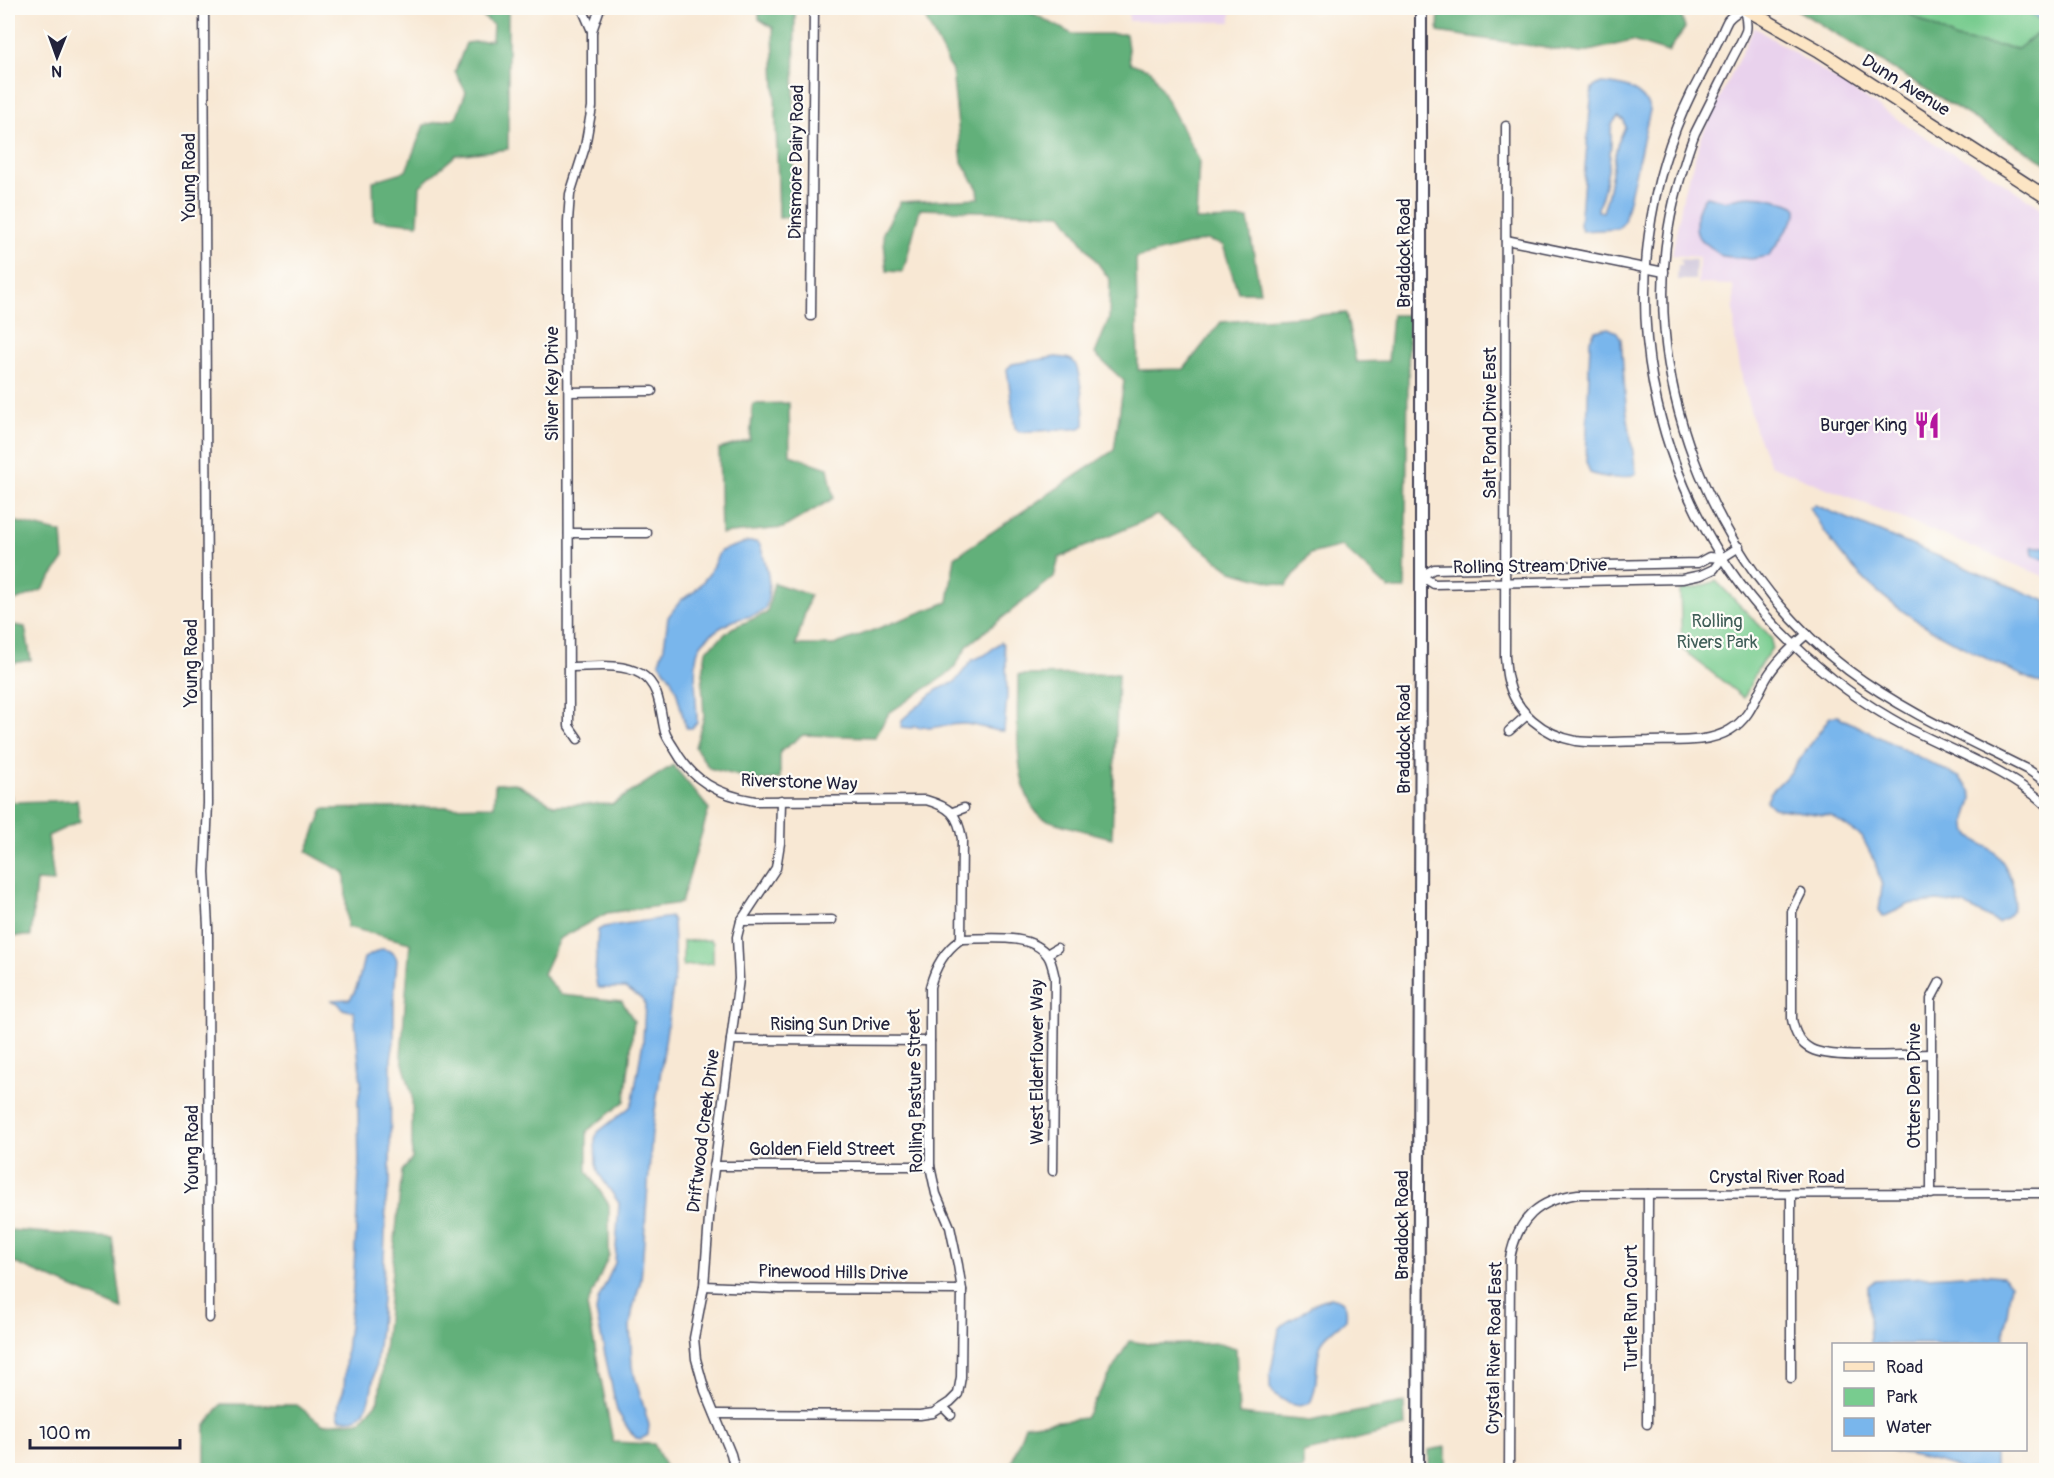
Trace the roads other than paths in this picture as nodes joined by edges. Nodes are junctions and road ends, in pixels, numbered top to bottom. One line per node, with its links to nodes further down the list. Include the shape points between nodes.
1 (204, 8): 54 (street, Young Road)
2 (582, 8): 7 (street, Silver Key Drive)
3 (600, 8): 7 (street, Silver Key Drive)
4 (814, 8): 13 (street, Dinsmore Dairy Road)
5 (1421, 8): 21 (street, Braddock Road)
6 (1744, 8): 9 (main road, Dunn Avenue, via 1818,50); 11 (street, via 1729,20 1681,115 1654,198); 12 (street, via 1747,28 1683,165)
7 (592, 31): 15 (street, Silver Key Drive, via 592,107 585,147 570,194)
8 (1506, 126): 10 (street, Salt Pond Drive East)
9 (2046, 197)
10 (1506, 240): 11 (street); 20 (street, Salt Pond Drive East)
11 (1645, 269): 12 (street); 19 (street, via 1651,377 1664,429 1679,474)
12 (1664, 272): 18 (street, via 1668,355 1684,431 1714,505)
13 (811, 316)
14 (652, 391): 15 (street)
15 (569, 392): 16 (street, Silver Key Drive)
16 (569, 533): 17 (street); 25 (street, Silver Key Drive)
17 (646, 533)
18 (1739, 547): 19 (street, Rolling Stream Drive); 23 (street, via 1760,580)
19 (1722, 558): 20 (street, Rolling Stream Drive, via 1709,557 1698,563); 22 (street, Rolling Stream Drive, via 1714,569 1682,579); 24 (street, via 1747,593)
20 (1506, 567): 21 (street, Rolling Stream Drive, via 1434,568); 22 (street, Salt Pond Drive East)
21 (1421, 576): 22 (street, Rolling Stream Drive, via 1434,584); 61 (street, Braddock Road)
22 (1506, 583): 26 (street, Salt Pond Drive East, via 1508,681)
23 (1807, 634): 24 (street); 29 (street, via 1879,692)
24 (1794, 645): 26 (street, via 1769,674 1755,705 1742,721 1707,739 1577,741 1553,734); 31 (street, via 1870,705 2018,783)
25 (569, 667): 28 (street, Silver Key Drive, via 569,726); 30 (street, Riverstone Way, via 615,667 642,675 653,687 666,735 681,762 703,783 733,797)
26 (1526, 716): 27 (street)
27 (1509, 731)
28 (578, 739)
29 (2046, 782)
30 (780, 800): 33 (street, Riverstone Way, via 926,800); 36 (street, Driftwood Creek Drive, via 776,868)
31 (2046, 805)
32 (964, 808): 33 (street)
33 (953, 812): 37 (street, via 962,839)
34 (1801, 893): 43 (street, via 1792,911 1792,1019 1800,1041 1830,1055)
35 (832, 920): 36 (street)
36 (741, 921): 41 (street, Driftwood Creek Drive, via 737,937 740,979)
37 (961, 939): 39 (street, via 1020,940 1036,944); 42 (street, Rolling Pasture Street, via 934,969)
38 (1057, 948): 39 (street)
39 (1047, 954): 46 (street, West Elderflower Way, via 1055,978)
40 (1940, 982): 43 (street, Otters Den Drive, via 1931,999)
41 (731, 1040): 42 (street, Rising Sun Drive); 44 (street, Driftwood Creek Drive)
42 (930, 1041): 45 (street, Rolling Pasture Street)
43 (1931, 1054): 50 (street, Otters Den Drive)
44 (714, 1166): 45 (street, Golden Field Street); 52 (street, Driftwood Creek Drive)
45 (930, 1166): 53 (street, Rolling Pasture Street, via 936,1194 950,1227)
46 (1053, 1171)
47 (2046, 1193): 50 (street, Crystal River Road)
48 (1648, 1194): 49 (street, Crystal River Road); 51 (street, Crystal River Road, via 1561,1196 1538,1207); 59 (street, Turtle Run Court)
49 (1791, 1194): 50 (street, Crystal River Road); 55 (street)
50 (1931, 1194)
51 (1520, 1228): 62 (street, Crystal River Road East, via 1510,1258)
52 (704, 1286): 53 (street, Pinewood Hills Drive); 57 (street, Driftwood Creek Drive, via 694,1338 696,1359)
53 (962, 1290): 56 (street, Rolling Pasture Street, via 961,1377 958,1394)
54 (208, 1318)
55 (1791, 1378)
56 (944, 1408): 57 (street, via 920,1415); 58 (street)
57 (715, 1414): 60 (street, Driftwood Creek Drive)
58 (951, 1415)
59 (1647, 1424)
60 (735, 1470)
61 (1418, 1470)
62 (1509, 1470)

